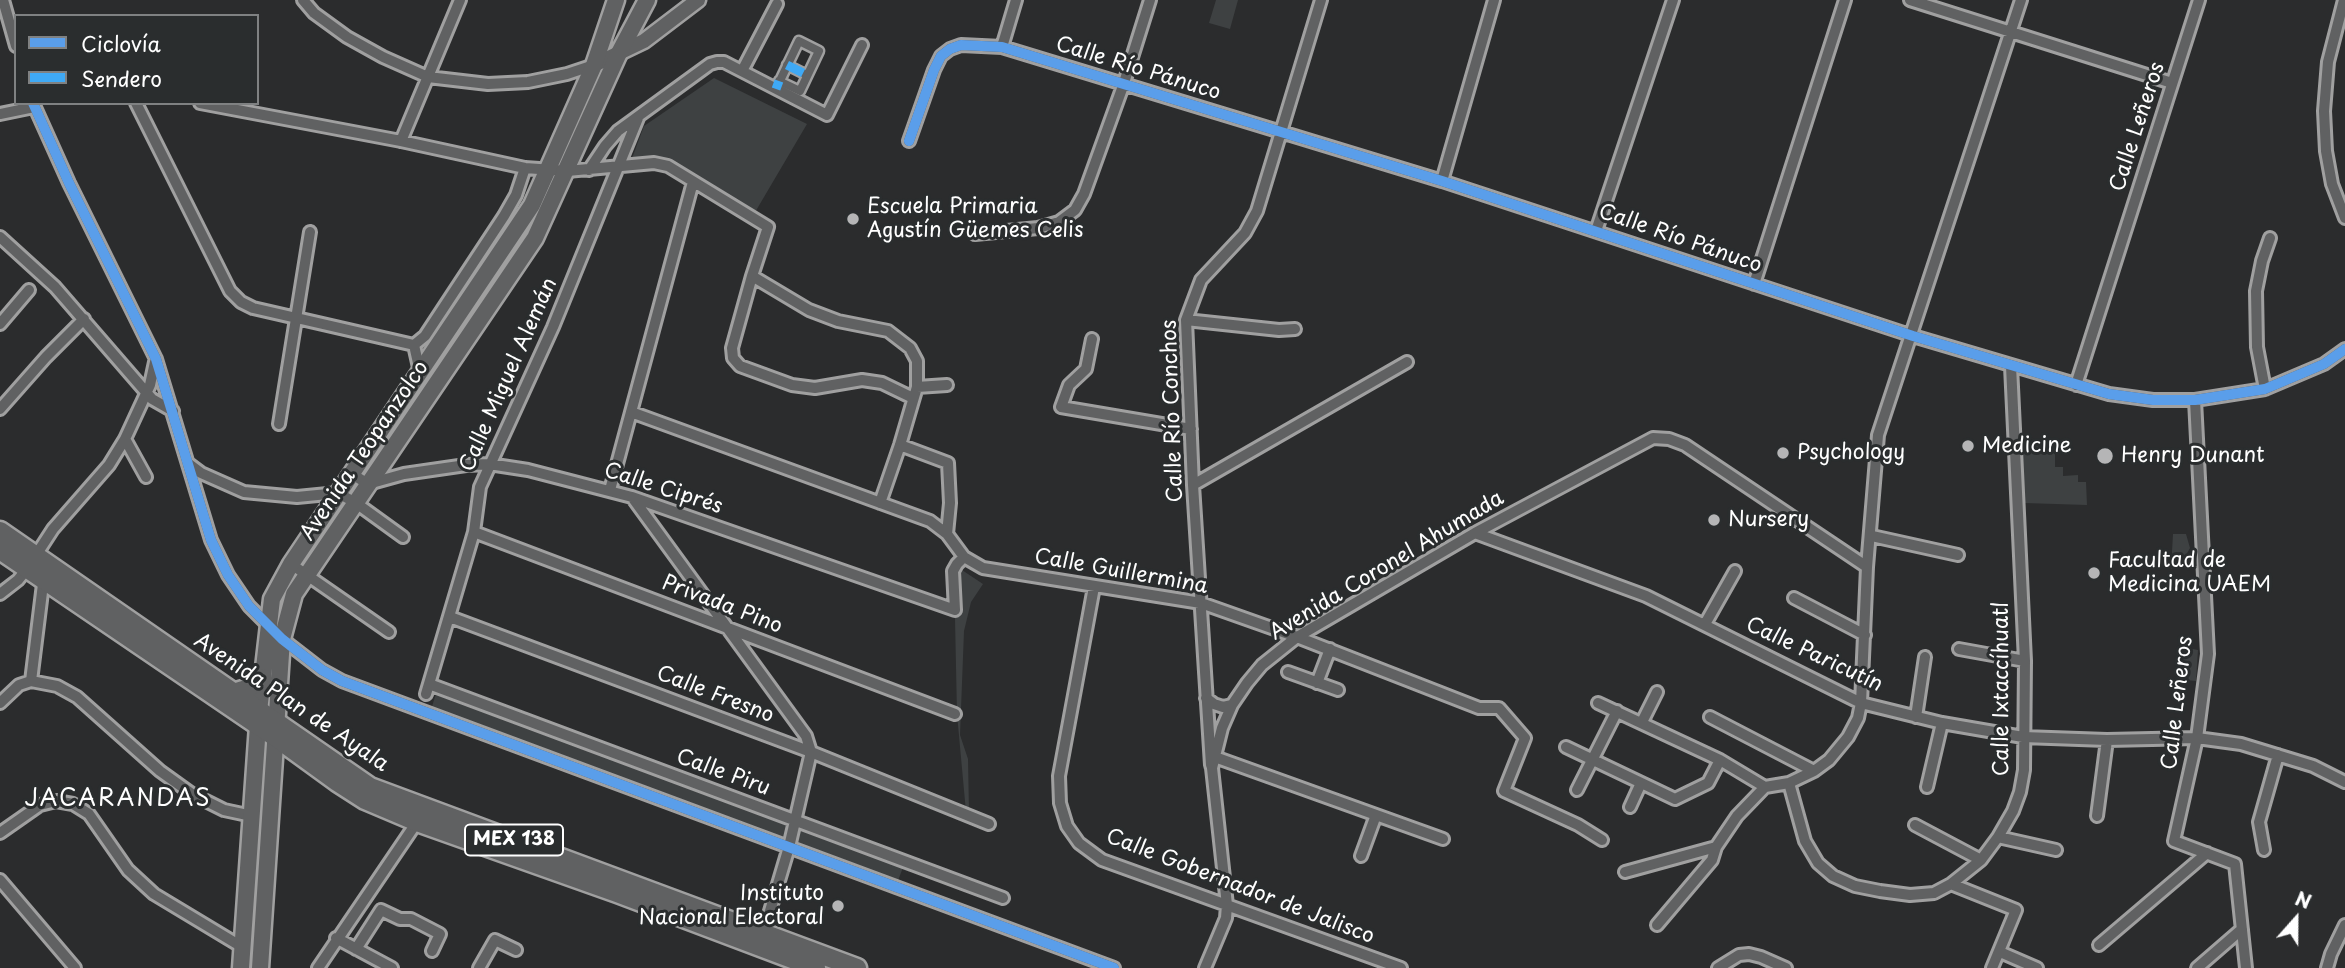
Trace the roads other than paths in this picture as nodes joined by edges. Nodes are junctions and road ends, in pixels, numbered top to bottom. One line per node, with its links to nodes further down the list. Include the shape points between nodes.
1 (3, 0): 19 (street)
2 (303, 0): 27 (street, via 347,37)
3 (460, 0): 27 (street)
4 (616, 0): 23 (main road, Avenida Teopanzolco)
5 (647, 0): 22 (main road, Avenida Teopanzolco)
6 (698, 0): 22 (street, via 644,41)
7 (1016, 0): 21 (street)
8 (1150, 0): 30 (street)
9 (1321, 0): 36 (street, Calle Río Conchos)
10 (1494, 0): 44 (street)
11 (1673, 0): 47 (street)
12 (1845, 0): 53 (street)
13 (1910, 0): 18 (street)
14 (2021, 0): 18 (street)
15 (2199, 0): 28 (street, Calle Leñeros)
16 (2344, 0): 46 (street, via 2328,62 2324,111 2332,184)
17 (777, 4): 25 (street)
18 (2010, 32): 28 (street); 60 (street)
19 (14, 39)
20 (862, 45): 29 (street, via 827,115)
21 (1002, 47): 30 (street, Calle Río Pánuco); 38 (street, Calle Río Pánuco, via 961,45 941,56)
22 (619, 53): 23 (street); 43 (main road, Avenida Teopanzolco)
23 (594, 65): 27 (street, via 528,82 488,84); 41 (main road, Avenida Teopanzolco)
24 (787, 65): 26 (street); 26 (street, via 799,41 819,51); 29 (street)
25 (742, 71): 29 (street); 35 (street, via 724,62 710,64)
26 (807, 75): 29 (street, via 800,91)
27 (428, 77): 37 (street)
28 (2172, 83): 69 (street, Calle Leñeros)
29 (778, 85)
30 (1123, 86): 36 (street, Calle Río Pánuco); 49 (street, via 1075,210 1059,222 1038,228)
31 (34, 105): 34 (street); 64 (street)
32 (137, 105): 55 (street, via 230,291 253,308)
33 (211, 105): 37 (street)
34 (0, 114)
35 (638, 118): 39 (street, Calle Miguel Alemán); 42 (street, via 618,131)
36 (1281, 132): 44 (street, Calle Río Pánuco); 57 (street, Calle Río Conchos, via 1257,211 1245,233 1201,280)
37 (401, 141): 40 (street)
38 (909, 141)
39 (619, 167): 42 (street); 45 (street, via 654,163); 82 (street, Calle Miguel Alemán, via 554,327)
40 (526, 168): 41 (street); 62 (street, via 504,216 425,336)
41 (549, 170): 43 (street); 67 (main road, Avenida Teopanzolco, via 520,226)
42 (589, 170): 43 (street)
43 (566, 171): 85 (main road, Avenida Teopanzolco, via 535,238)
44 (1442, 181): 47 (street, Calle Río Pánuco)
45 (693, 182): 52 (street, via 768,228); 76 (street)
46 (2345, 218)
47 (1596, 230): 53 (street, Calle Río Pánuco)
48 (310, 232): 55 (street)
49 (975, 234)
50 (0, 237): 56 (street)
51 (2270, 238): 70 (street, via 2256,291 2257,347)
52 (752, 275): 71 (street, via 809,310 888,331 910,348 917,361); 71 (street, via 733,348 733,358 740,366 792,385 815,388 862,380)
53 (1754, 284): 60 (street, Calle Río Pánuco)
54 (29, 290): 58 (street)
55 (297, 317): 62 (street); 77 (street)
56 (84, 319): 72 (street); 74 (street)
57 (1186, 320): 59 (street); 78 (street, Calle Río Conchos)
58 (0, 324)
59 (1295, 329)
60 (1913, 335): 66 (street, Calle Río Pánuco); 96 (street, via 1878,435)
61 (1092, 340): 78 (street, via 1086,369 1069,386 1061,407)
62 (414, 345): 67 (street)
63 (2345, 349): 70 (street, Calle Río Pánuco, via 2324,365)
64 (156, 359): 72 (street); 75 (street)
65 (1407, 362): 86 (street)
66 (2011, 366): 69 (street, Calle Río Pánuco); 121 (street, Calle Ixtaccíhuatl)
67 (420, 372): 83 (main road, Avenida Teopanzolco)
68 (947, 385): 71 (street)
69 (2076, 386): 73 (street, Calle Río Pánuco, via 2153,400)
70 (2265, 389): 73 (street, Calle Río Pánuco)
71 (915, 392): 80 (street)
72 (146, 393): 75 (street); 79 (street)
73 (2195, 400): 143 (street, Calle Leñeros, via 2208,654)
74 (0, 409)
75 (173, 411): 81 (street)
76 (631, 412): 87 (street); 91 (street)
77 (279, 424)
78 (1191, 429): 86 (street, Calle Río Conchos)
79 (125, 439): 84 (street); 102 (street, via 109,465 52,529)
80 (900, 446): 91 (street); 95 (street, via 948,463)
81 (189, 463): 88 (street, via 244,492 297,497); 112 (street, via 211,540 228,575)
82 (489, 464): 85 (street, Calle Ciprés, via 436,468); 87 (street, Calle Ciprés); 93 (street, Calle Miguel Alemán, via 480,487)
83 (352, 474): 85 (street); 88 (main road, Avenida Teopanzolco)
84 (146, 477)
85 (368, 484): 90 (main road, Avenida Teopanzolco)
86 (1193, 485): 109 (street, Calle Río Conchos)
87 (610, 490): 89 (street, Calle Ciprés)
88 (338, 493): 90 (street); 101 (main road, Avenida Teopanzolco)
89 (632, 497): 100 (street, Calle Ciprés, via 955,610 953,571); 113 (street)
90 (356, 503): 97 (street); 105 (main road, Avenida Teopanzolco)
91 (880, 503): 95 (street, via 930,521)
92 (0, 531): 102 (main road, Avenida Plan de Ayala / MEX 138)
93 (474, 531): 110 (street, Calle Miguel Alemán); 113 (street, Privada Pino)
94 (1475, 533): 103 (street, Avenida Coronel Ahumada, via 1653,438 1669,439 1685,445); 111 (street, Calle Paricutín, via 1646,596); 116 (street, Avenida Coronel Ahumada)
95 (947, 534): 100 (street)
96 (1872, 536): 99 (street); 103 (street)
97 (403, 537)
98 (0, 550): 102 (main road, Avenida Plan de Ayala / MEX 138)
99 (1958, 555)
100 (964, 557): 106 (street, Calle Guillermina, via 982,568)
101 (291, 564): 105 (street); 112 (main road, Avenida Teopanzolco, via 272,599)
102 (39, 568): 107 (street); 124 (street); 129 (main road, Avenida Plan de Ayala / MEX 138); 141 (main road, Avenida Plan de Ayala / MEX 138)
103 (1867, 568): 115 (street)
104 (1735, 571): 111 (street)
105 (306, 574): 114 (street); 117 (main road, Avenida Teopanzolco, via 292,601)
106 (1094, 587): 109 (street, Calle Guillermina); 183 (street, Calle Gobernador de Jalisco, via 1059,776 1066,825 1079,843 1102,860)
107 (0, 594)
108 (1794, 598): 115 (street)
109 (1201, 603): 116 (street, Calle Guillermina); 130 (street, Calle Río Conchos)
110 (450, 617): 126 (street, Calle Miguel Alemán); 146 (street, Calle Fresno)
111 (1705, 624): 133 (street, Calle Paricutín)
112 (267, 626): 117 (street); 123 (main road, Avenida Teopanzolco)
113 (725, 627): 136 (street, Privada Pino); 146 (street, via 806,736)
114 (389, 632)
115 (1865, 635): 133 (street)
116 (1297, 637): 118 (street, Calle Guillermina); 134 (street, Avenida Coronel Ahumada, via 1262,666)
117 (282, 639): 141 (main road, Avenida Teopanzolco); 170 (street, via 342,681)
118 (1329, 649): 125 (street); 169 (street, Calle Guillermina, via 1479,708 1499,708 1525,738 1504,791)
119 (1959, 649): 121 (street)
120 (1925, 657): 138 (street)
121 (2025, 661): 142 (street, Calle Ixtaccíhuatl)
122 (1288, 672): 125 (street)
123 (263, 678): 129 (main road); 141 (main road, Avenida Teopanzolco)
124 (31, 681): 131 (street, via 19,685); 160 (street, via 77,697 160,771 192,793 224,810)
125 (1317, 683): 127 (street)
126 (428, 689): 162 (street, Calle Piru)
127 (1338, 690)
128 (1657, 692): 139 (street)
129 (233, 693): 141 (main road, Avenida Plan de Ayala / MEX 138)
130 (1206, 698): 134 (street, via 1223,707); 148 (street, Calle Río Conchos)
131 (0, 703)
132 (1598, 703): 135 (street)
133 (1861, 703): 138 (street, Calle Paricutín); 151 (street, via 1848,737)
134 (1232, 705): 148 (street, Avenida Coronel Ahumada)
135 (1617, 711): 139 (street); 149 (street)
136 (955, 715)
137 (1710, 717): 151 (street)
138 (1916, 717): 140 (street, Calle Paricutín)
139 (1642, 722): 150 (street)
140 (1942, 723): 142 (street, Calle Paricutín); 156 (street)
141 (267, 724): 160 (main road, Avenida Teopanzolco); 163 (main road, Avenida Plan de Ayala / MEX 138, via 337,782); 181 (main road, Avenida Teopanzolco); 188 (main road, Avenida Plan de Ayala / MEX 138, via 370,787)
142 (2023, 737): 144 (street, Calle Paricutín); 167 (street, Calle Ixtaccíhuatl, via 2020,792)
143 (2197, 738): 144 (street, Calle Paricutín); 147 (street, Calle Paricutín); 174 (street, Calle Leñeros, via 2174,841)
144 (2107, 740): 161 (street)
145 (1566, 747): 149 (street)
146 (811, 752): 162 (street); 164 (street, Calle Fresno)
147 (2278, 755): 152 (street, Calle Paricutín); 172 (street, via 2259,822)
148 (1212, 760): 159 (street); 183 (street, Avenida Coronel Ahumada)
149 (1592, 760): 153 (street); 157 (street)
150 (1720, 760): 153 (street, via 1709,783 1675,799); 155 (street)
151 (1814, 771): 154 (street)
152 (2345, 782)
153 (1641, 783): 158 (street)
154 (1789, 783): 155 (street); 179 (street, Calle Ixtaccíhuatl, via 1805,841 1818,863 1833,876 1855,886 1910,895 1934,893)
155 (1765, 787): 171 (street)
156 (1927, 787)
157 (1577, 790)
158 (1630, 807)
159 (1376, 815): 168 (street); 175 (street)
160 (252, 816): 180 (main road, Avenida Teopanzolco)
161 (2097, 816)
162 (795, 821): 170 (street); 182 (street, Calle Piru)
163 (416, 822): 187 (street); 188 (main road, Avenida Plan de Ayala / MEX 138)
164 (989, 824)
165 (1915, 825): 176 (street)
166 (0, 833): 190 (street, via 40,805 56,801 73,804 89,814 128,870 154,894)
167 (1998, 836): 173 (street); 176 (street, Calle Ixtaccíhuatl)
168 (1443, 839)
169 (1602, 840)
170 (789, 847): 188 (street); 203 (street)
171 (1716, 847): 177 (street); 184 (street, via 1712,860)
172 (2264, 849)
173 (2056, 850)
174 (2207, 853): 186 (street, Calle Leñeros, via 2235,864); 189 (street)
175 (1361, 856)
176 (1981, 860): 179 (street, Calle Ixtaccíhuatl)
177 (1625, 872)
178 (0, 880): 195 (street)
179 (1951, 884): 194 (street, via 2016,910)
180 (247, 888): 181 (main road); 190 (main road, Avenida Teopanzolco)
181 (265, 889): 197 (main road, Avenida Teopanzolco)
182 (1003, 898)
183 (1227, 905): 204 (street, Avenida Coronel Ahumada); 205 (street, Calle Gobernador de Jalisco)
184 (1657, 925)
185 (2345, 925): 212 (street)
186 (2242, 929): 210 (street); 211 (street, Calle Leñeros)
187 (336, 938): 191 (street); 198 (street)
188 (762, 939): 201 (main road, Avenida Plan de Ayala / MEX 138); 202 (main road, Avenida Plan de Ayala / MEX 138)
189 (2099, 945)
190 (243, 947): 196 (main road, Avenida Teopanzolco)
191 (356, 949): 193 (street, via 382,910 440,934); 199 (street)
192 (516, 950): 200 (street, via 495,940)
193 (432, 951)
194 (2000, 952): 208 (street); 209 (street)
195 (75, 968)
196 (241, 968)
197 (260, 968)
198 (318, 968)
199 (392, 968)
200 (479, 968)
201 (816, 968)
202 (857, 968)
203 (1114, 968)
204 (1205, 968)
205 (1401, 968)
206 (1718, 968): 207 (street, via 1749,954)
207 (1786, 968)
208 (1993, 968)
209 (2037, 968)
210 (2197, 968)
211 (2246, 968)
212 (2327, 968)

